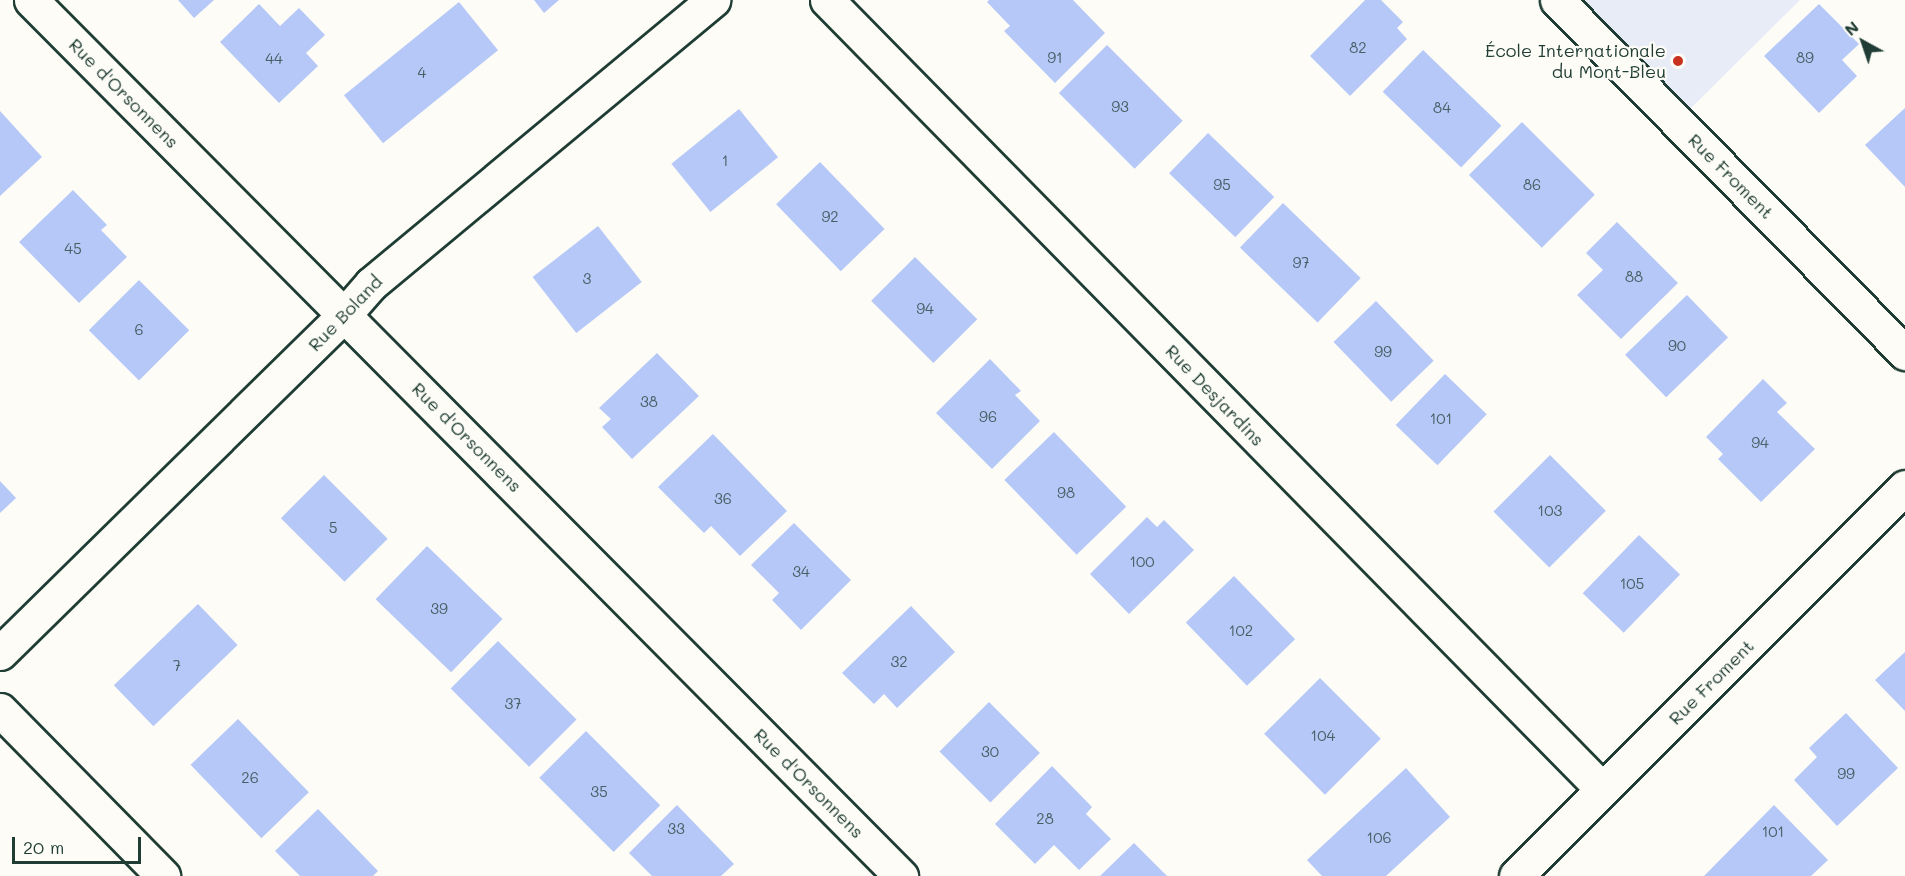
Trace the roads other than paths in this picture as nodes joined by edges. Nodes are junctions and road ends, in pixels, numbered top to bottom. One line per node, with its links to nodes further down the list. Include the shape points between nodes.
1 (31, 0): 5 (street, Rue d'Orsonnens)
2 (713, 0): 5 (street, Rue Boland, via 371,284)
3 (827, 0): 10 (street, Rue Desjardins)
4 (1557, 0): 6 (street, Rue Froment)
5 (344, 315): 8 (street, Rue Boland); 12 (street, Rue d'Orsonnens)
6 (1905, 353)
7 (1905, 487): 10 (street, Rue Froment)
8 (0, 652)
9 (0, 710): 11 (street)
10 (1602, 789): 13 (street, Rue Froment)
11 (163, 876)
12 (901, 876)
13 (1516, 876)

